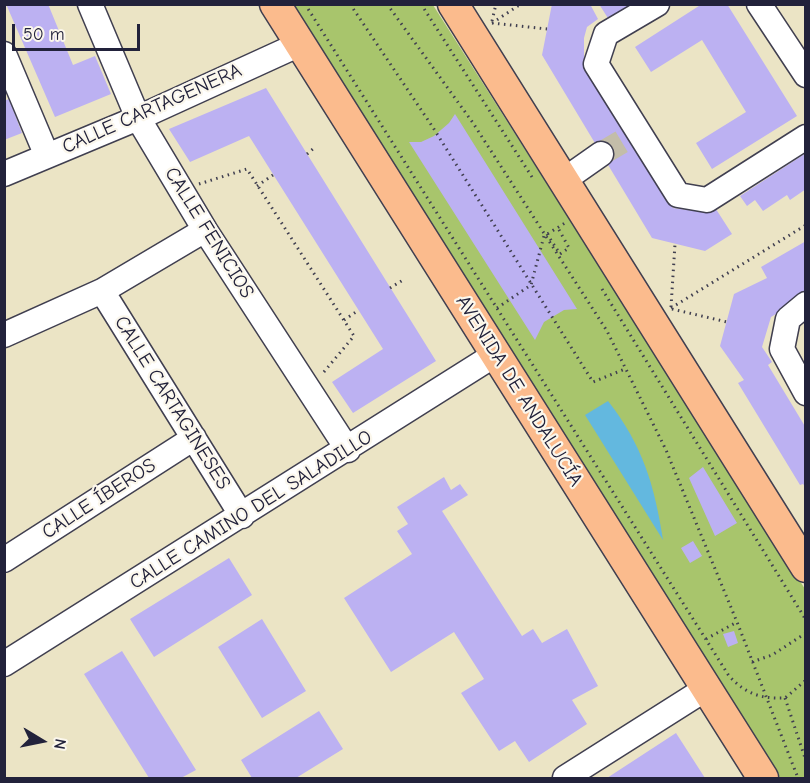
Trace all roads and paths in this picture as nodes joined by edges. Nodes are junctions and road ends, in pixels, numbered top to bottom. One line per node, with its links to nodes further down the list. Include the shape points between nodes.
1 (90, 4): 17 (street, CALLE FENICIOS)
2 (275, 4): 14 (main road, AVENIDA DE ANDALUCÍA)
3 (305, 4): 42 (path)
4 (350, 4): 37 (path)
5 (387, 4): 33 (path, via 473,123)
6 (421, 4): 25 (path)
7 (453, 4): 25 (main road)
8 (496, 4): 12 (path)
9 (521, 4): 12 (path)
10 (657, 4): 18 (street, via 606,34 596,64 634,136 678,195 707,200)
11 (759, 4): 16 (street)
12 (492, 23): 13 (path)
13 (547, 29)
14 (300, 44): 17 (street, CALLE CARTAGENERA); 48 (main road, AVENIDA DE ANDALUCÍA)
15 (4, 54): 22 (street)
16 (806, 75)
17 (138, 118): 22 (street, CALLE CARTAGENERA); 32 (street, CALLE FENICIOS)
18 (806, 137)
19 (314, 148): 20 (path)
20 (307, 154)
21 (601, 154): 25 (street)
22 (47, 156): 23 (street, CALLE CARTAGENERA)
23 (4, 174)
24 (273, 175): 27 (path)
25 (550, 182): 56 (main road)
26 (195, 186): 27 (path, via 247,169)
27 (257, 186): 45 (path)
28 (568, 220): 29 (path)
29 (562, 224): 31 (path); 34 (path)
30 (806, 225): 43 (path)
31 (558, 228): 33 (path); 33 (path, via 569,248 560,254)
32 (205, 230): 40 (street); 53 (street, CALLE FENICIOS)
33 (546, 235): 37 (path); 49 (path, via 607,331)
34 (569, 235)
35 (675, 244): 43 (path)
36 (403, 280): 39 (path)
37 (531, 285): 42 (path); 49 (path, via 593,382)
38 (600, 285): 57 (path)
39 (390, 288)
40 (102, 291): 47 (street); 52 (street, CALLE CARTAGINESES)
41 (806, 304): 51 (street, via 788,319 782,349)
42 (497, 308): 60 (path)
43 (671, 308): 46 (path)
44 (359, 310): 45 (path)
45 (344, 320): 50 (path, via 354,336)
46 (727, 322)
47 (4, 335)
48 (496, 354): 53 (street, CALLE CAMINO DEL SALADILLO); 64 (main road, AVENIDA DE ANDALUCÍA)
49 (625, 369): 58 (path, via 666,450)
50 (318, 379)
51 (806, 393)
52 (194, 438): 54 (street, CALLE CARTAGINESES); 55 (street, CALLE ÍBEROS)
53 (348, 450): 54 (street, CALLE CAMINO DEL SALADILLO)
54 (242, 516): 62 (street, CALLE CAMINO DEL SALADILLO)
55 (4, 560)
56 (806, 567)
57 (806, 620)
58 (737, 621): 60 (path); 61 (path)
59 (806, 633): 61 (path, via 772,655)
60 (706, 639): 66 (path, via 741,689)
61 (752, 662): 66 (path)
62 (4, 664)
63 (806, 680): 65 (path)
64 (707, 688): 68 (street); 69 (main road, AVENIDA DE ANDALUCÍA)
65 (785, 698): 66 (path); 67 (path)
66 (767, 699): 70 (path)
67 (806, 761)
68 (565, 778)
69 (764, 778)
70 (798, 778)

